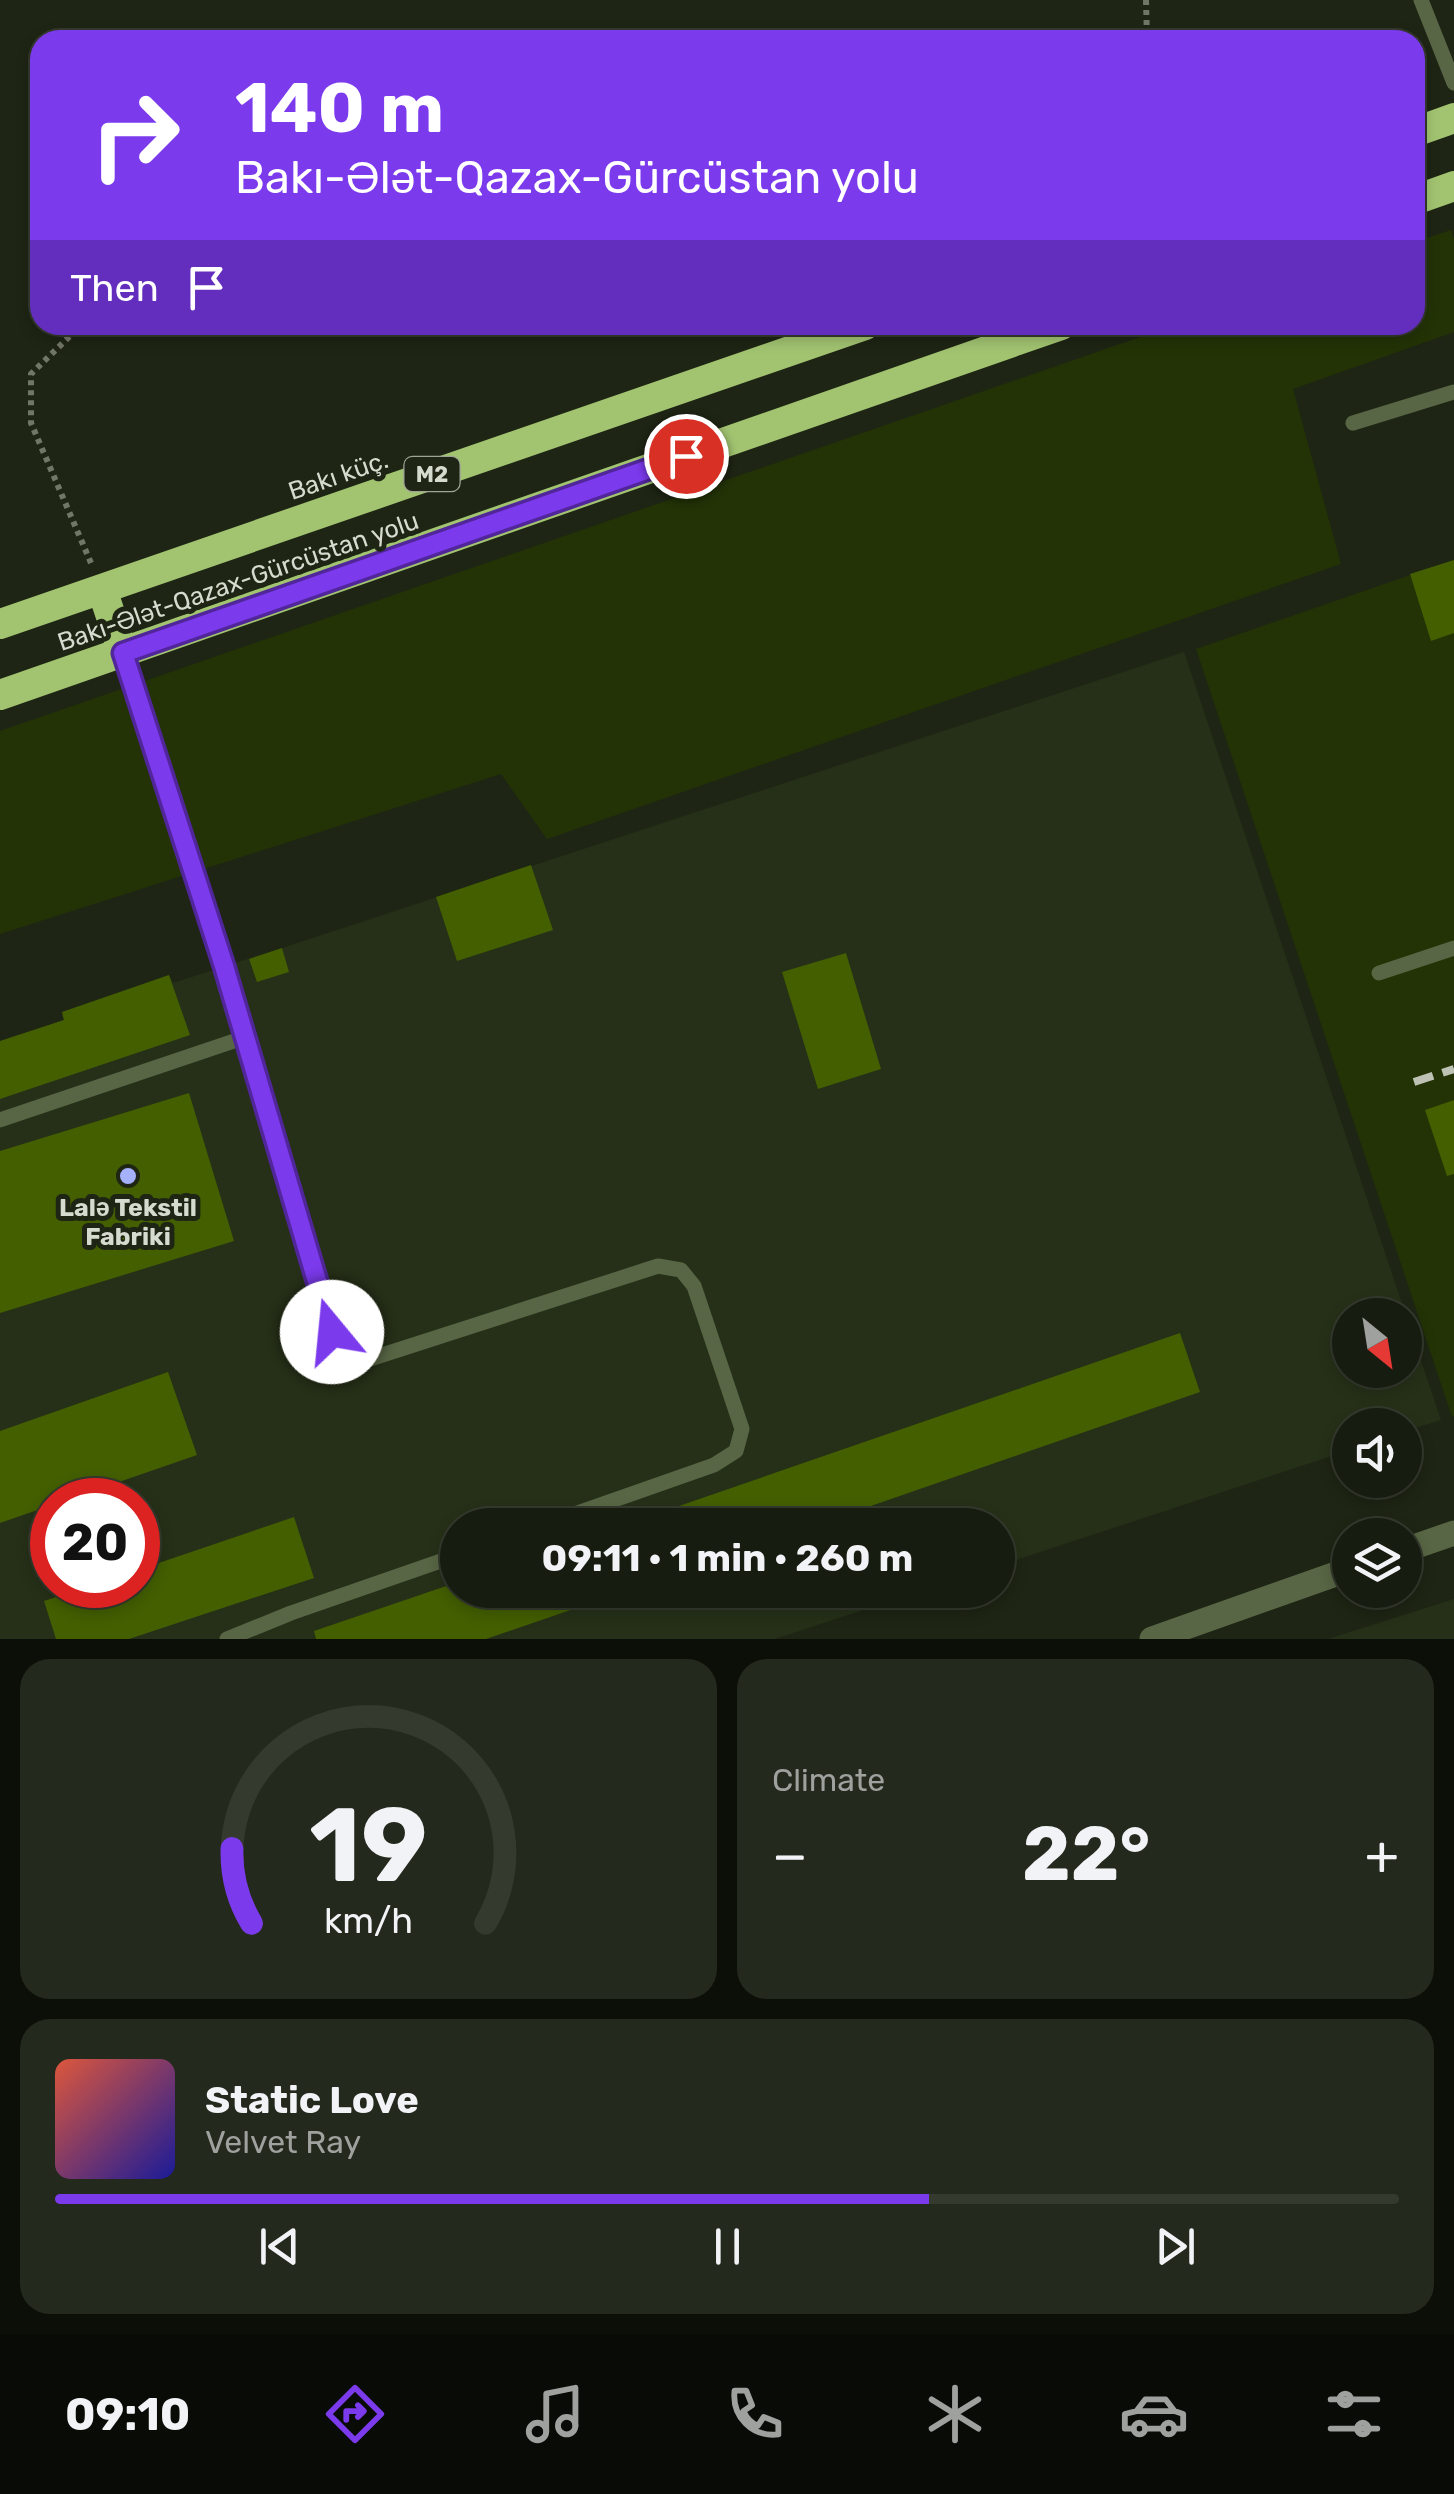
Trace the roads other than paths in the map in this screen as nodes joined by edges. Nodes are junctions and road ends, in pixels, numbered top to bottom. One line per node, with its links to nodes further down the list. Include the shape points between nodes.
1 (1421, 0): 2 (lane)
2 (1454, 83)
3 (1454, 118): 4 (highway)
4 (1425, 128)
5 (1454, 186): 6 (highway)
6 (1425, 196)
7 (836, 335): 11 (highway, Bakı küç. / M2)
8 (1032, 335): 13 (highway, Bakı-Ələt-Qazax-Gürcüstan yolu)
9 (1454, 392): 10 (lane)
10 (1353, 424)
11 (102, 589): 12 (highway, Bakı küç. / M2); 13 (highway)
12 (0, 624)
13 (123, 653): 14 (highway, Bakı-Ələt-Qazax-Gürcüstan yolu); 17 (lane)
14 (0, 695)
15 (1454, 948): 16 (lane)
16 (1379, 973)
17 (244, 1038): 18 (lane); 19 (lane, via 332,1332 346,1352 373,1358 658,1266 682,1270 694,1286 742,1429 736,1451)
18 (0, 1120)
19 (591, 1508)
20 (1454, 1533): 21 (street)
21 (1422, 1544)
22 (440, 1561): 24 (lane)
23 (1332, 1575): 25 (street)
24 (227, 1639)
25 (1152, 1639)

